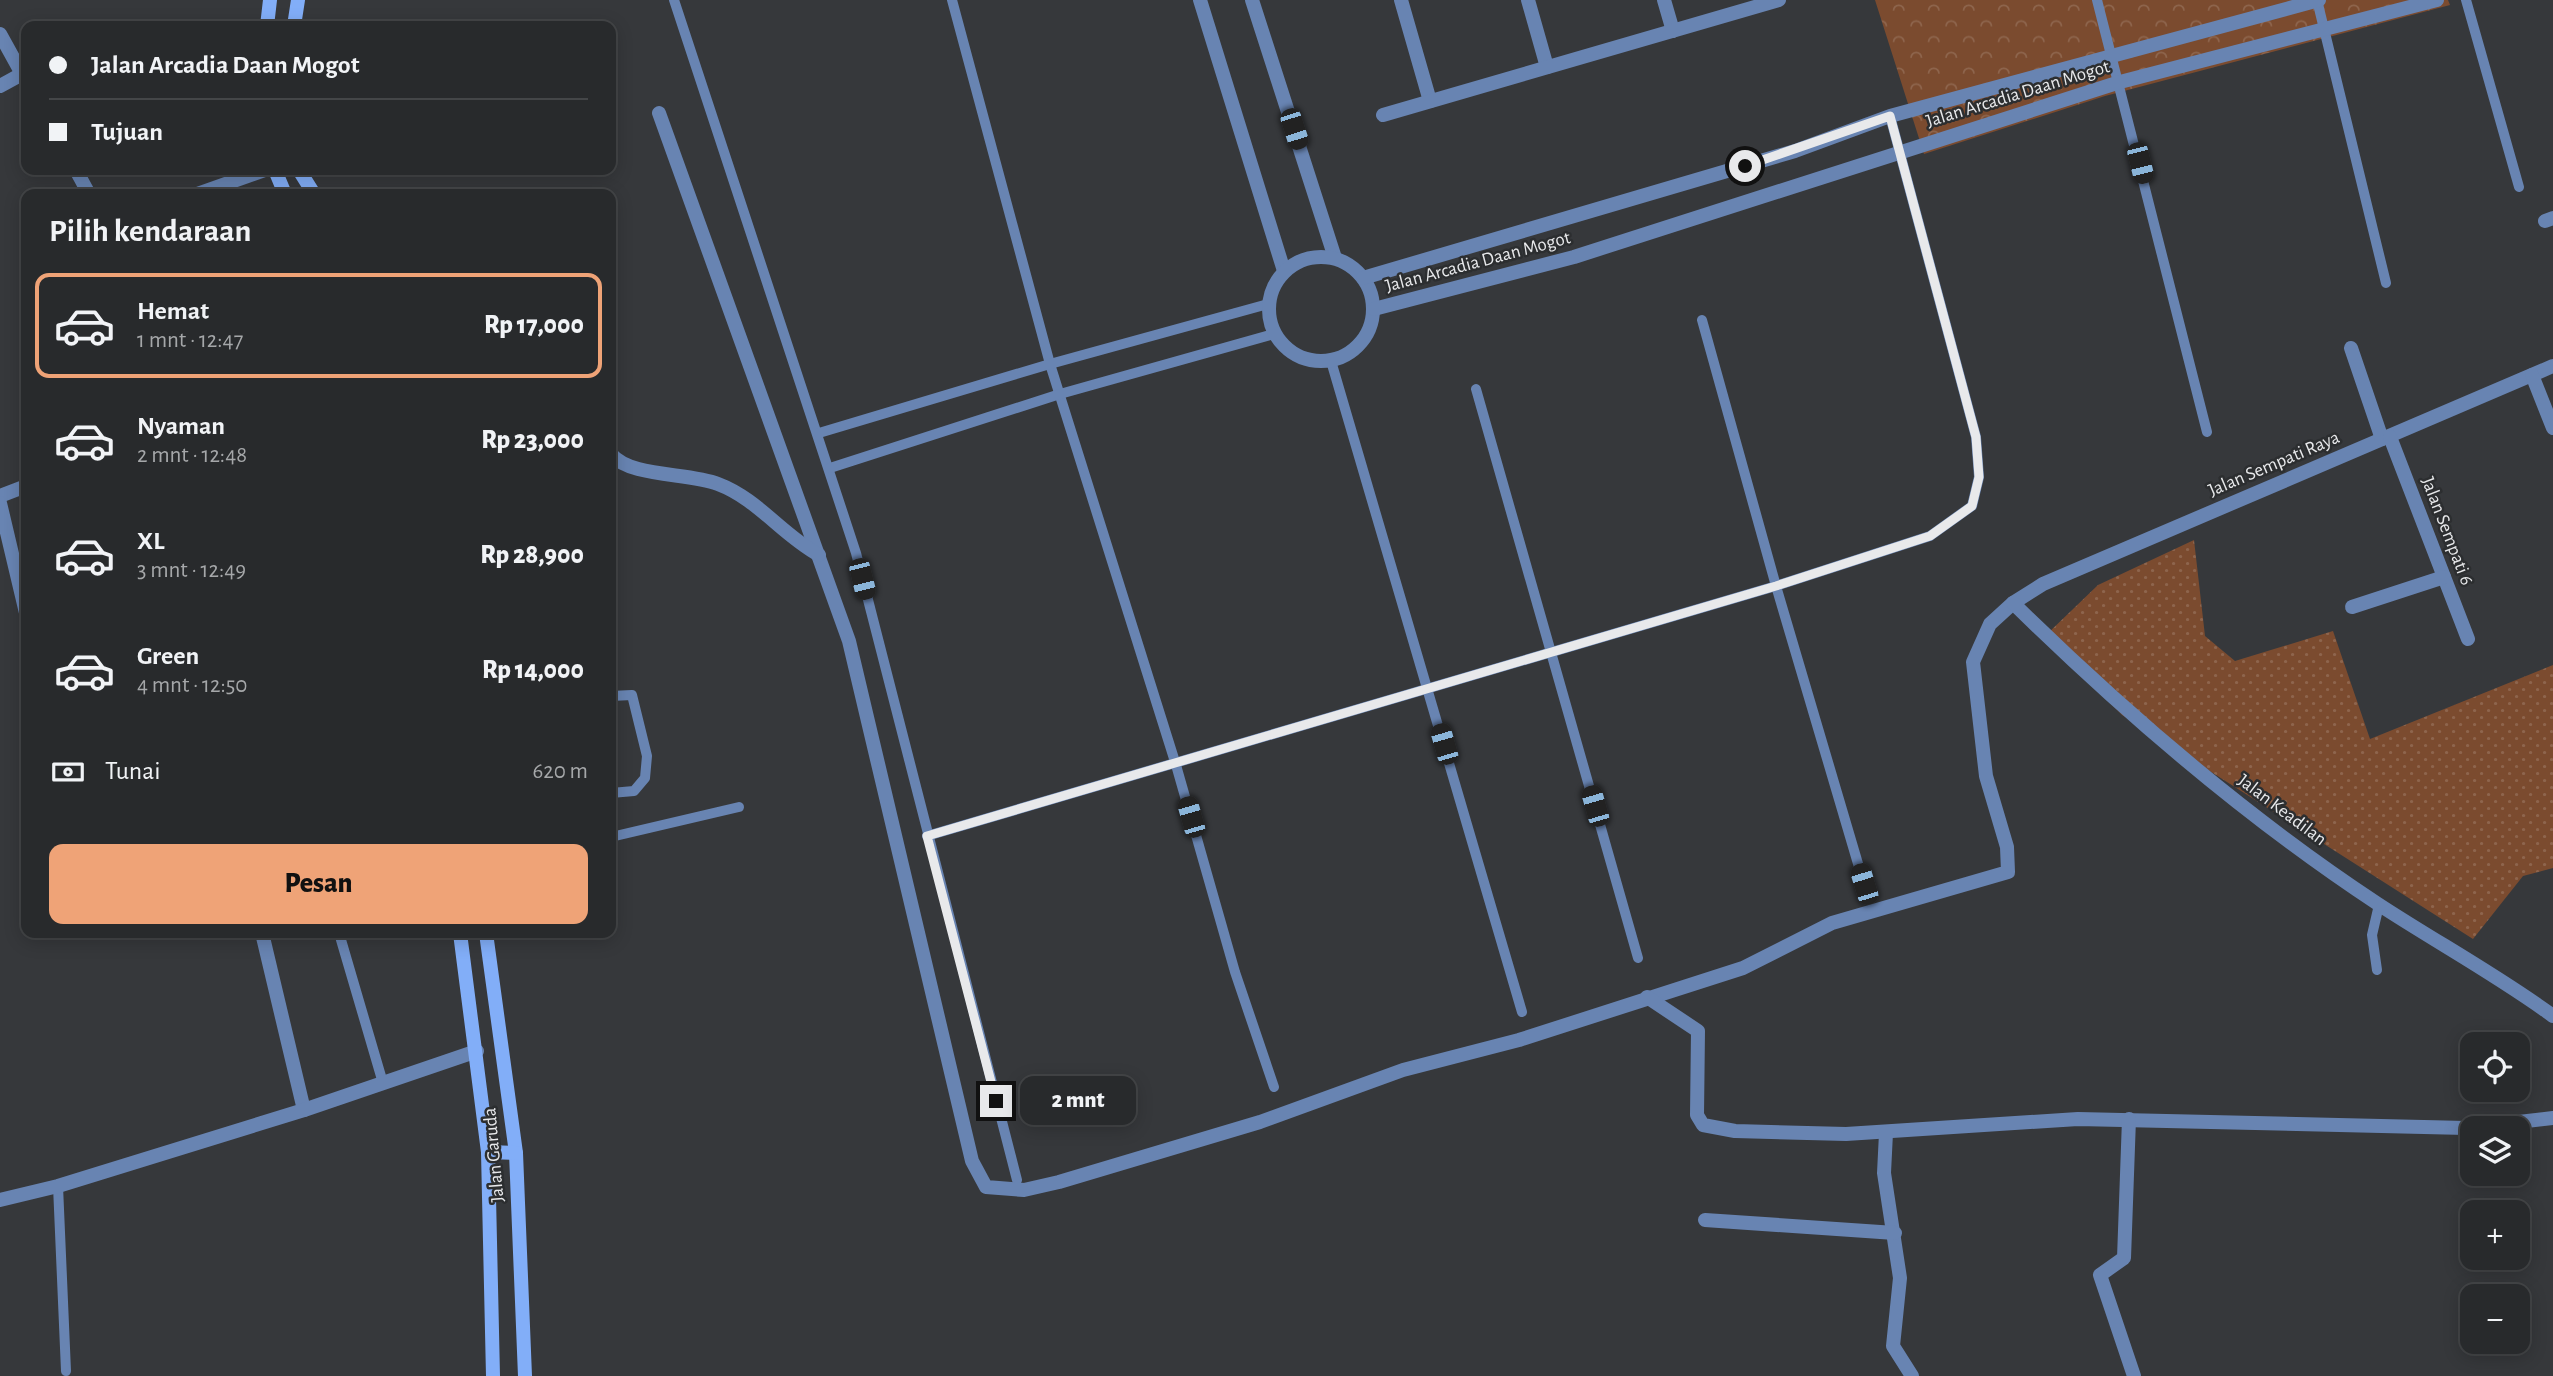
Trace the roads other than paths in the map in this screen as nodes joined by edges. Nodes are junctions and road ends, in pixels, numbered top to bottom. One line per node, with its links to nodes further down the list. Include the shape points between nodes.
1 (271, 0): 15 (main road)
2 (298, 0): 16 (main road)
3 (674, 0): 51 (lane)
4 (951, 0): 44 (lane)
5 (1200, 0): 35 (street)
6 (1252, 0): 34 (street)
7 (1401, 0): 26 (street)
8 (1528, 0): 21 (street)
9 (1664, 0): 18 (street)
10 (1779, 0): 18 (street)
11 (2097, 0): 20 (lane)
12 (2318, 0): 17 (lane); 20 (street, Jalan Arcadia Daan Mogot)
13 (2437, 0): 17 (street, Jalan Arcadia Daan Mogot)
14 (2466, 0): 32 (lane)
15 (268, 21)
16 (296, 21)
17 (2323, 29): 24 (street, Jalan Arcadia Daan Mogot); 37 (lane)
18 (1673, 31): 21 (street)
19 (0, 34): 22 (street)
20 (2111, 56): 24 (lane); 29 (street, Jalan Arcadia Daan Mogot)
21 (1547, 67): 26 (street)
22 (21, 72)
23 (21, 78): 25 (street)
24 (2120, 82): 30 (street, Jalan Arcadia Daan Mogot); 50 (lane)
25 (0, 86)
26 (1430, 101): 28 (street)
27 (659, 113): 58 (street)
28 (1383, 115)
29 (1890, 116): 30 (lane); 36 (street, Jalan Arcadia Daan Mogot, via 1795,151)
30 (1899, 151): 39 (street, Jalan Arcadia Daan Mogot, via 1574,257); 60 (lane, via 1976,437 1979,477 1972,506 1930,536)
31 (251, 175): 33 (street)
32 (2519, 187)
33 (211, 189)
34 (1335, 258): 35 (street, via 1308,258); 36 (street)
35 (1284, 271): 38 (street)
36 (1363, 278): 39 (street)
37 (2386, 283)
38 (1268, 304): 41 (street); 44 (lane)
39 (1374, 309): 43 (street, via 1368,333 1353,351)
40 (1702, 320): 60 (lane)
41 (1274, 334): 43 (street, via 1289,351 1308,361); 48 (lane)
42 (2351, 348): 52 (street, Jalan Sempati 6)
43 (1331, 361): 66 (lane)
44 (1051, 364): 48 (lane); 51 (lane)
45 (2553, 366): 46 (street, Jalan Sempati Raya)
46 (2532, 375): 49 (street); 52 (street, Jalan Sempati Raya)
47 (1476, 389): 65 (lane)
48 (1060, 394): 54 (lane); 68 (lane)
49 (2553, 428)
50 (2207, 432)
51 (819, 433): 54 (lane)
52 (2386, 438): 59 (street, Jalan Sempati 6); 62 (street, Jalan Sempati Raya, via 2043,584)
53 (616, 458): 58 (street, via 629,467 718,484 751,501)
54 (830, 468): 72 (lane)
55 (21, 488): 56 (street)
56 (0, 496)
57 (0, 503): 61 (street)
58 (819, 555): 81 (street, via 849,641 972,1161 986,1187 1024,1190 1059,1182 1260,1122 1403,1070 1519,1040)
59 (2444, 577): 63 (street); 64 (street, Jalan Sempati 6)
60 (1776, 586): 65 (lane, via 1617,630); 73 (lane)
61 (21, 592)
62 (2013, 603): 74 (street, Jalan Keadilan, via 2092,680 2243,806); 81 (street, Jalan Sempati Raya, via 1990,624 1973,662 1986,776 2007,847 2008,872 1832,923 1743,968)
63 (2352, 607)
64 (2468, 639)
65 (1552, 654): 66 (lane); 79 (lane)
66 (1429, 690): 68 (lane); 82 (lane)
67 (616, 696): 69 (lane, via 632,695 647,756 645,778 634,791)
68 (1176, 765): 72 (lane); 86 (lane, via 1235,972)
69 (616, 793)
70 (739, 807): 71 (lane)
71 (616, 836)
72 (927, 836): 93 (lane)
73 (1864, 884)
74 (2379, 905): 80 (lane, via 2372,935); 83 (street, Jalan Keadilan)
75 (263, 938): 87 (street)
76 (340, 938): 85 (lane)
77 (461, 938): 84 (main road, Jalan Garuda)
78 (487, 938): 92 (main road, Jalan Garuda)
79 (1638, 958)
80 (2377, 970)
81 (1647, 997): 90 (street, via 1698,1031 1697,1115 1703,1125 1735,1131)
82 (1522, 1012)
83 (2553, 1016)
84 (477, 1051): 85 (street); 91 (main road, Jalan Garuda)
85 (383, 1083): 87 (street)
86 (1274, 1087)
87 (304, 1110): 94 (street)
88 (2553, 1118): 89 (street, via 2466,1128)
89 (2129, 1119): 90 (street); 102 (street, via 2124,1258 2100,1275)
90 (1886, 1133): 97 (street, via 1884,1173)
91 (488, 1152): 92 (main road); 99 (main road, Jalan Garuda)
92 (516, 1153): 100 (main road, Jalan Garuda)
93 (1017, 1180)
94 (58, 1186): 95 (street); 98 (lane)
95 (0, 1200)
96 (1705, 1220): 97 (street)
97 (1895, 1233): 101 (street, via 1900,1278 1893,1346)
98 (66, 1371)
99 (493, 1376)
100 (525, 1376)
101 (1912, 1376)
102 (2134, 1376)

